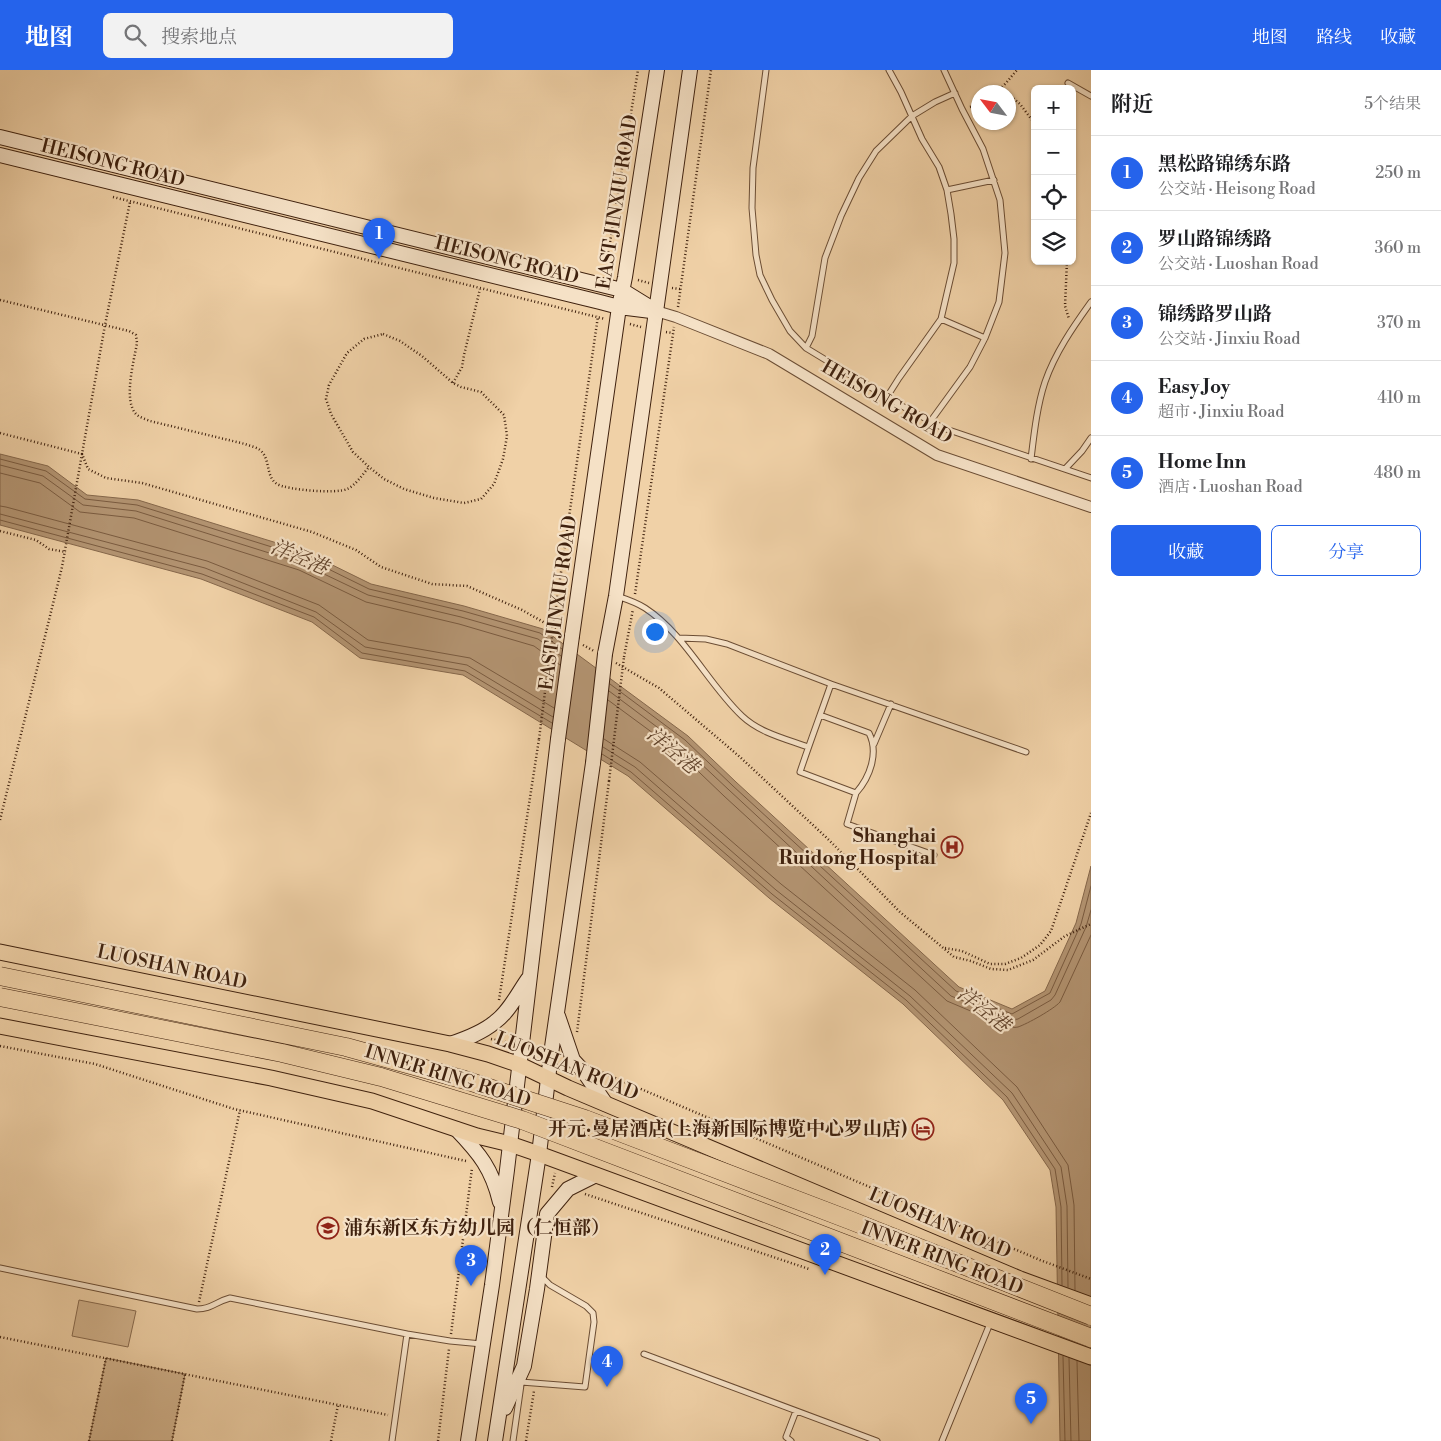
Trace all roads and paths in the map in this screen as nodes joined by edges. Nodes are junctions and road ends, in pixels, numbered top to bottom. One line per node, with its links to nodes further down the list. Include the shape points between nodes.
1 (638, 70): 24 (path)
2 (657, 70): 26 (main road, EAST JINXIU ROAD)
3 (690, 70): 31 (main road)
4 (711, 70): 33 (path)
5 (766, 70): 41 (lane, via 753,168 756,255 760,275 772,300 790,331)
6 (889, 70): 14 (lane)
7 (944, 70): 11 (lane)
8 (1016, 70): 10 (path)
9 (1068, 83): 12 (lane)
10 (1005, 85)
11 (955, 93): 14 (lane); 18 (lane, via 983,149)
12 (1091, 96)
13 (1016, 101): 15 (path)
14 (912, 116): 19 (lane); 41 (lane, via 876,151 841,216 825,258 812,336)
15 (1031, 119)
16 (0, 137): 24 (main road)
17 (0, 155): 23 (main road, HEISONG ROAD)
18 (994, 180): 19 (lane); 40 (lane, via 1000,200 1005,253 999,302)
19 (947, 190): 34 (lane, via 954,264)
20 (111, 197): 21 (path, HEISONG ROAD)
21 (130, 202): 25 (path, HEISONG ROAD); 37 (path)
22 (1067, 265): 36 (path, via 1065,306 1069,319)
23 (483, 274): 25 (path); 28 (main road, HEISONG ROAD)
24 (603, 285): 26 (main road)
25 (480, 288): 32 (path, HEISONG ROAD); 42 (path, via 462,367)
26 (622, 290): 30 (main road, EAST JINXIU ROAD); 31 (main road)
27 (0, 300): 37 (path)
28 (600, 302): 30 (main road, HEISONG ROAD); 32 (path)
29 (1091, 302): 36 (lane)
30 (619, 306): 31 (main road, HEISONG ROAD); 35 (main road, EAST JINXIU ROAD)
31 (656, 311): 33 (street, HEISONG ROAD); 38 (main road)
32 (597, 317): 35 (path, HEISONG ROAD); 66 (path, bridge)
33 (676, 317): 39 (path); 52 (street, HEISONG ROAD, via 769,354 938,455)
34 (941, 319): 40 (lane); 43 (lane)
35 (617, 322): 38 (path, HEISONG ROAD); 57 (main road, EAST JINXIU ROAD)
36 (1075, 324): 48 (lane, via 1045,384)
37 (105, 325): 47 (path); 49 (path, via 136,335 129,394 130,405 136,415 260,450 270,475 278,484 290,488 339,492 350,489)
38 (653, 329): 39 (path, HEISONG ROAD); 55 (main road)
39 (673, 334): 56 (path)
40 (985, 338): 44 (lane, via 970,368)
41 (806, 348): 43 (lane)
42 (453, 383): 49 (path, via 415,351 383,334 364,339 348,353 329,385 326,399 353,452); 49 (path, via 481,392 504,415 507,436 502,459 494,484 481,500 464,504 404,490)
43 (887, 397): 44 (lane)
44 (930, 422): 48 (lane)
45 (0, 433): 47 (path)
46 (1091, 438): 50 (lane)
47 (82, 454): 54 (path); 57 (path, via 88,469 106,478 142,483 312,532 356,550 381,567 432,584 467,586 522,610)
48 (1031, 459): 50 (lane)
49 (369, 467)
50 (1065, 470): 51 (lane)
51 (1091, 478)
52 (1091, 507)
53 (0, 531): 54 (path)
54 (66, 552): 72 (path)
55 (616, 596): 56 (lane); 59 (main road)
56 (634, 602): 58 (lane); 84 (path, bridge, via 624,657)
57 (573, 638): 59 (path); 78 (main road, EAST JINXIU ROAD, bridge)
58 (679, 638): 61 (lane, via 727,644); 68 (lane, via 743,716 770,733)
59 (602, 654): 80 (main road, bridge, via 593,763)
60 (616, 664): 75 (path, via 659,688 740,757 900,912)
61 (832, 684): 62 (lane); 63 (lane)
62 (890, 704): 65 (lane); 69 (lane)
63 (820, 716): 64 (lane); 68 (lane)
64 (869, 733): 65 (lane); 67 (lane)
65 (878, 733): 67 (lane)
66 (539, 739)
67 (873, 745): 70 (lane, via 872,763)
68 (808, 747): 70 (lane, via 800,772)
69 (1026, 752)
70 (856, 794): 73 (lane, via 847,824)
71 (1091, 813): 75 (path, via 1052,931 1040,945 1005,964 990,964 962,951)
72 (0, 820)
73 (934, 855)
74 (1091, 924): 75 (path, via 1065,936 1032,960 1008,970 991,969 954,957)
75 (944, 948)
76 (0, 952): 82 (main road, LUOSHAN ROAD)
77 (0, 976): 103 (highway, INNER RING ROAD, bridge, via 346,1047 474,1083 584,1119)
78 (530, 976): 82 (main road, via 496,1022 467,1039); 85 (main road, EAST JINXIU ROAD)
79 (0, 997): 107 (highway, INNER RING ROAD, bridge, via 282,1053 381,1077 522,1120)
80 (557, 1012): 84 (main road); 86 (main road)
81 (0, 1026): 89 (main road, via 271,1078 372,1102)
82 (450, 1044): 85 (main road, LUOSHAN ROAD)
83 (0, 1046): 88 (path, via 95,1064)
84 (574, 1060): 87 (main road); 100 (path, via 1040,1260)
85 (520, 1065): 86 (main road, LUOSHAN ROAD); 90 (main road, EAST JINXIU ROAD)
86 (549, 1078): 87 (main road, LUOSHAN ROAD); 91 (main road)
87 (606, 1104): 101 (main road, LUOSHAN ROAD, via 1020,1279)
88 (240, 1110): 92 (path); 102 (path)
89 (456, 1129): 90 (main road); 92 (main road)
90 (510, 1144): 91 (main road); 96 (main road, EAST JINXIU ROAD)
91 (538, 1154): 93 (main road); 94 (main road)
92 (486, 1165): 96 (main road, via 496,1185)
93 (596, 1175): 95 (main road); 104 (main road)
94 (535, 1177): 95 (path); 118 (main road)
95 (568, 1189): 98 (path); 99 (main road, via 547,1214)
96 (502, 1211): 108 (main road, EAST JINXIU ROAD)
97 (0, 1268): 102 (lane)
98 (811, 1270)
99 (539, 1274): 112 (main road); 114 (lane, via 593,1314 585,1387)
100 (1091, 1278)
101 (1091, 1305)
102 (197, 1309): 105 (lane, via 208,1309 230,1298)
103 (1091, 1316)
104 (991, 1320): 110 (main road); 128 (lane)
105 (407, 1334): 108 (lane); 117 (lane)
106 (0, 1337): 111 (path)
107 (1091, 1338)
108 (482, 1344): 123 (main road, EAST JINXIU ROAD)
109 (644, 1354): 116 (lane)
110 (1091, 1357)
111 (106, 1358): 113 (path); 119 (path)
112 (524, 1366): 114 (lane); 118 (main road)
113 (185, 1374): 115 (path); 120 (path)
114 (521, 1382): 125 (lane)
115 (338, 1405): 117 (path); 121 (path)
116 (796, 1411): 126 (lane, via 786,1437); 127 (lane)
117 (395, 1417): 122 (lane)
118 (498, 1424): 124 (main road)
119 (89, 1441)
120 (172, 1441)
121 (330, 1441)
122 (392, 1441)
123 (468, 1441)
124 (495, 1441)
125 (513, 1441)
126 (792, 1441)
127 (877, 1441)
128 (942, 1441)

